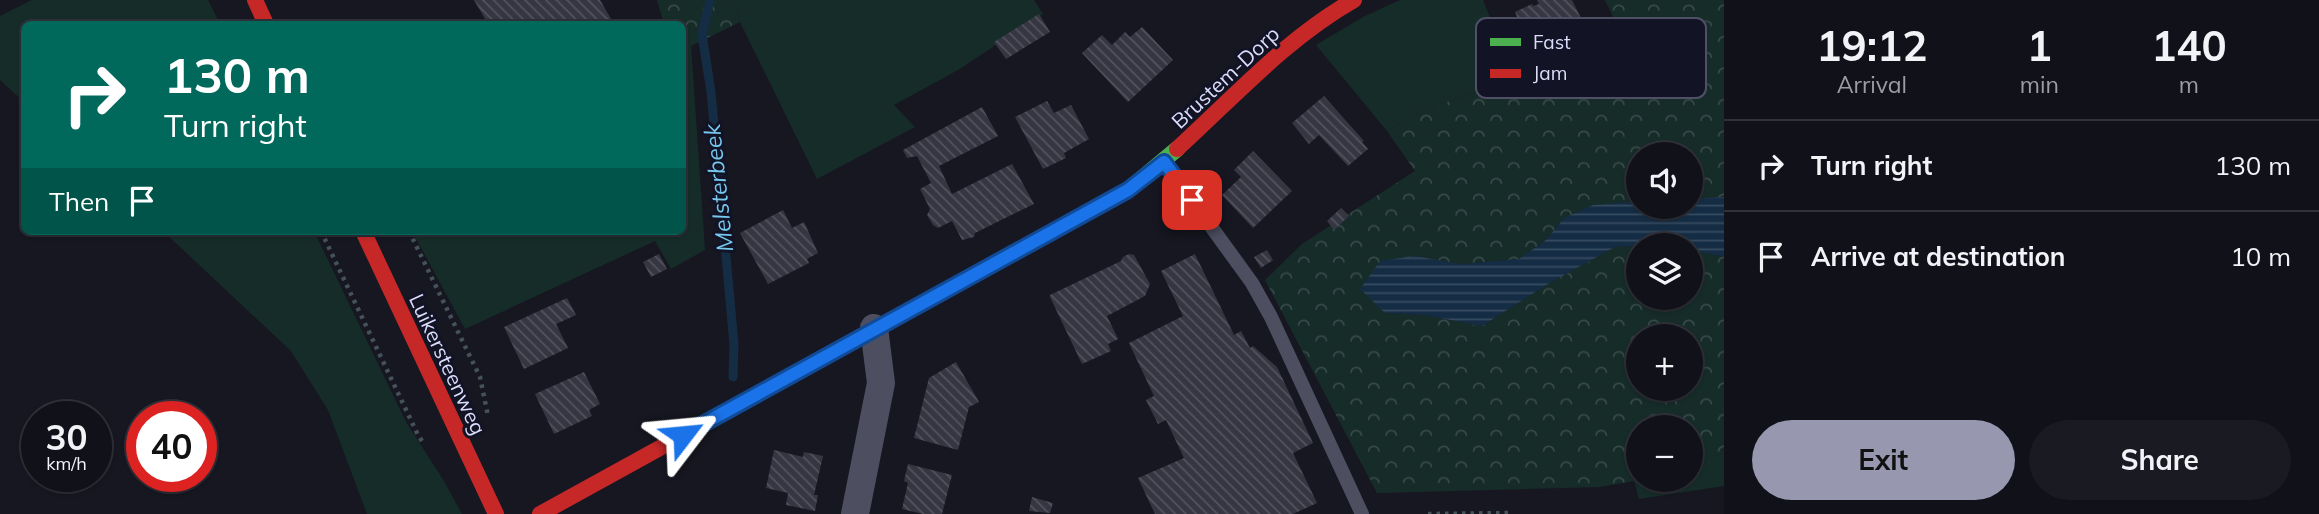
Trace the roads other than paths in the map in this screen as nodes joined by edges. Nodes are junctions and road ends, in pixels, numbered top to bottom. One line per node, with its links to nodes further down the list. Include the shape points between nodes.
1 (255, 0): 3 (street)
2 (1353, 0): 4 (street, Brustem-Dorp, via 1289,44)
3 (265, 21)
4 (1164, 162): 6 (street, Brustem-Dorp, via 1128,190); 10 (lane, via 1271,317)
5 (365, 235): 7 (street, Luikersteenweg)
6 (874, 328): 8 (street, Brustem-Dorp); 9 (street, via 881,383)
7 (496, 514)
8 (540, 514)
9 (855, 514)
10 (1362, 514)

